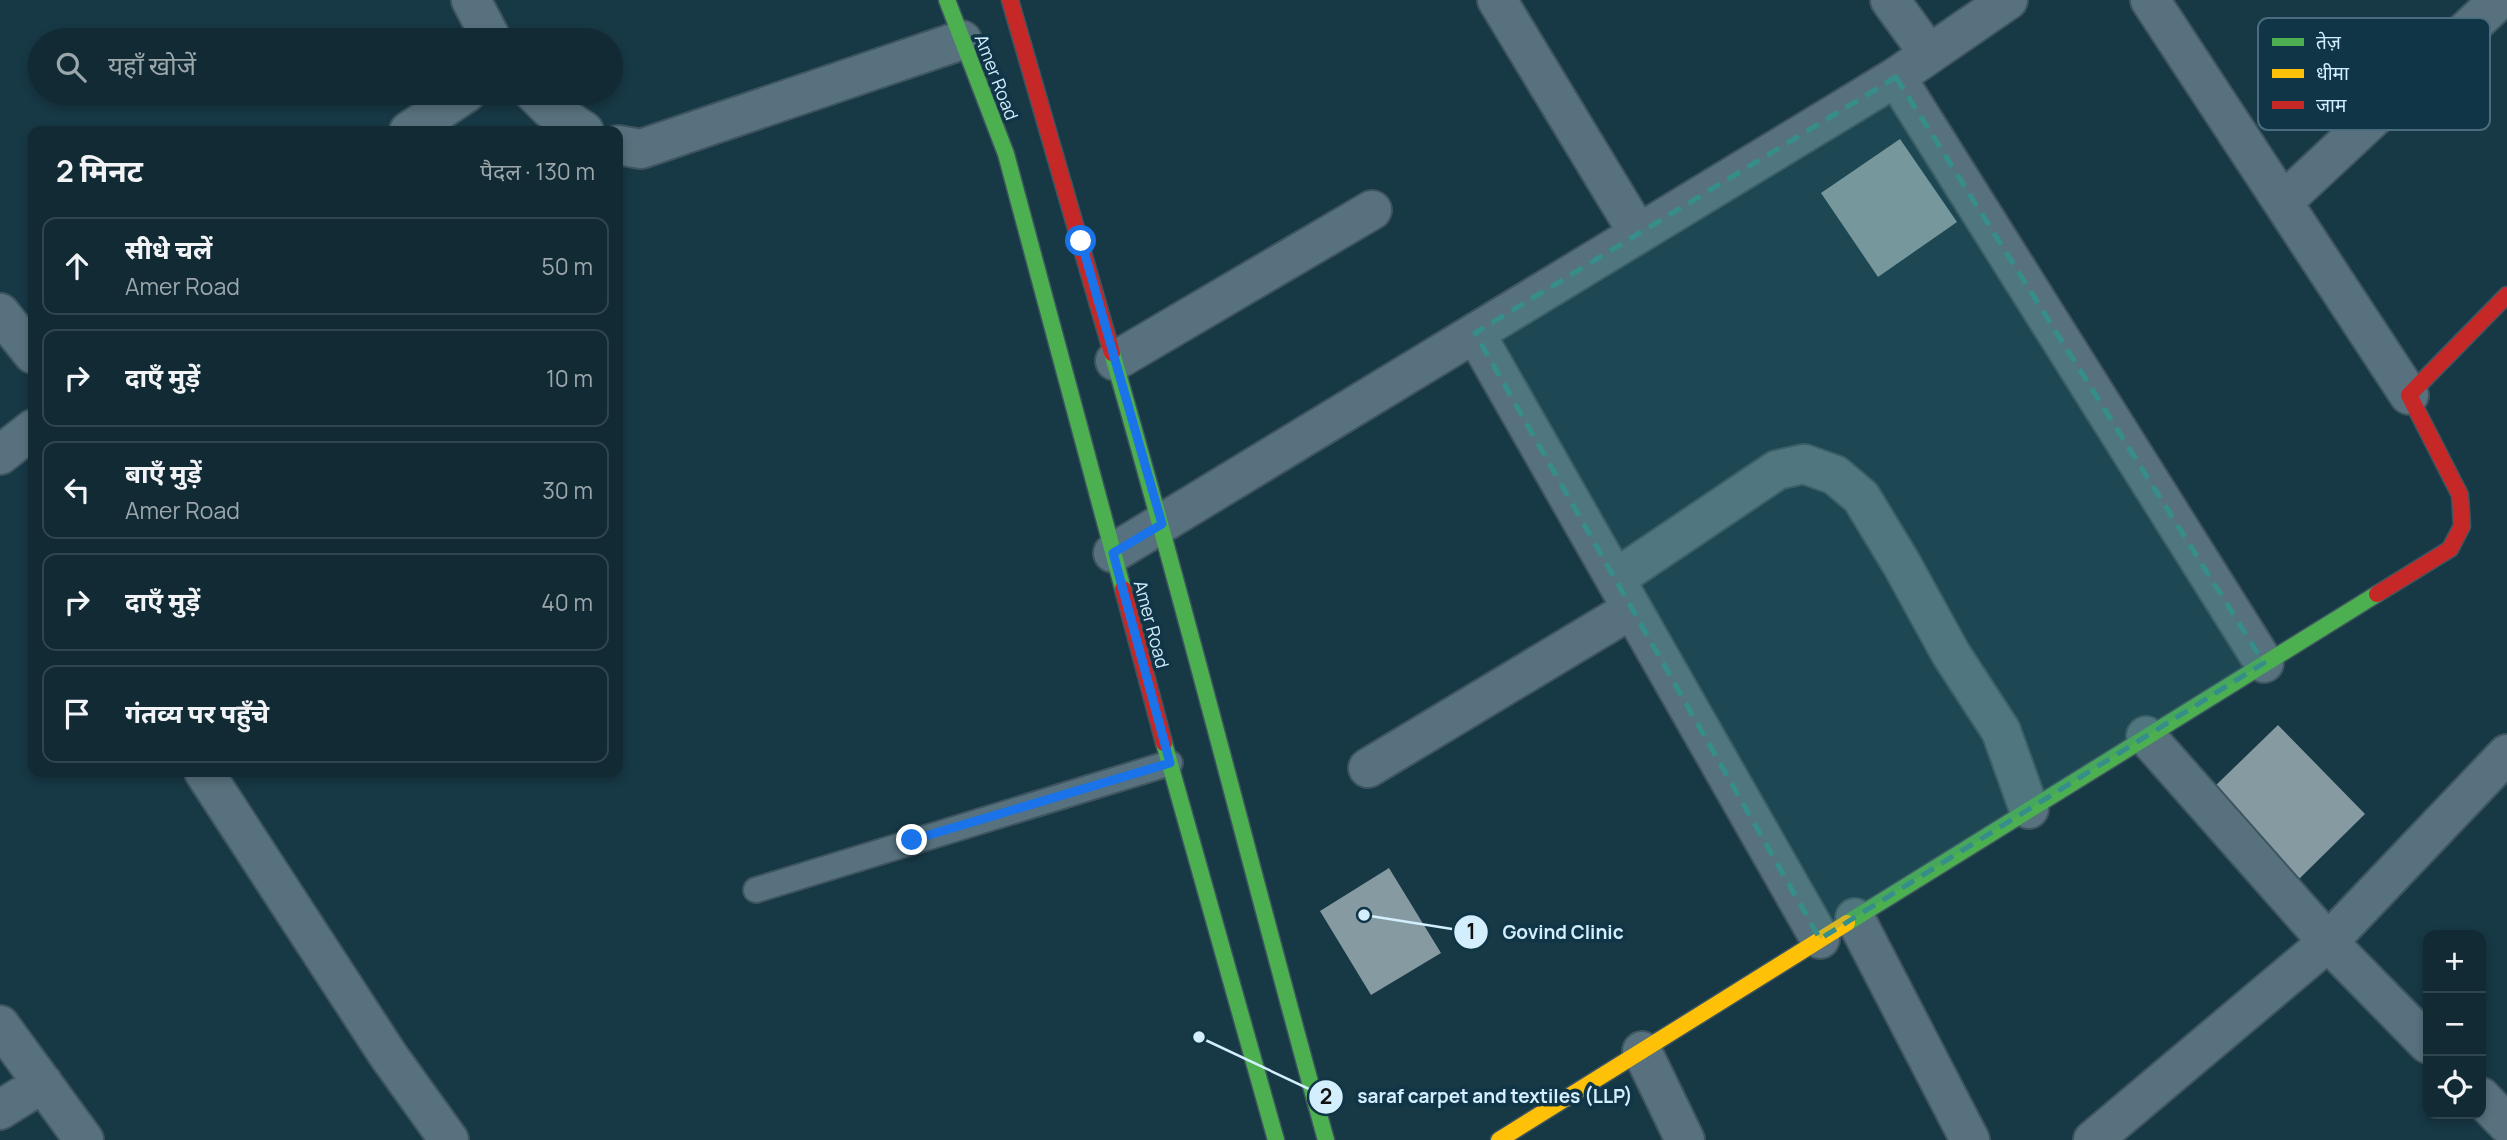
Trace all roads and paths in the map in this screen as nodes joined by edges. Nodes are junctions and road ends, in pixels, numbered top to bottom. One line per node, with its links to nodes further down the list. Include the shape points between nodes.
1 (471, 0): 10 (street)
2 (947, 0): 11 (main road, Amer Road)
3 (1010, 0): 27 (main road, Amer Road)
4 (1497, 0): 22 (street)
5 (1890, 0): 12 (street)
6 (2008, 0): 12 (street)
7 (2150, 0): 20 (street)
8 (2499, 0): 9 (street)
9 (2480, 18)
10 (486, 28)
11 (962, 40): 19 (street, via 641,149); 32 (main road, Amer Road, via 1006,154)
12 (1929, 54): 13 (street)
13 (1896, 77): 22 (street); 34 (street)
14 (448, 105): 16 (street)
15 (546, 105): 17 (street)
16 (416, 126)
17 (576, 126)
18 (2360, 130): 20 (street)
19 (623, 146)
20 (2283, 202): 28 (street)
21 (1372, 211): 27 (street)
22 (1638, 233): 25 (street)
23 (2507, 295): 28 (main road)
24 (0, 313): 26 (street)
25 (1475, 333): 31 (street); 33 (street)
26 (28, 348)
27 (1115, 361): 31 (main road, Amer Road)
28 (2409, 395): 34 (main road, via 2460,495 2462,526 2450,549)
29 (28, 433): 30 (street)
30 (0, 455)
31 (1162, 524): 32 (street); 57 (main road, Amer Road)
32 (1113, 553): 37 (main road, Amer Road)
33 (1624, 594): 38 (street); 40 (street, via 1777,470 1804,464 1835,475 1861,497 2001,732); 43 (street)
34 (2264, 663): 35 (main road)
35 (2146, 736): 40 (main road); 44 (street)
36 (2507, 754): 44 (street)
37 (1170, 763): 41 (lane); 56 (main road, Amer Road)
38 (1368, 768)
39 (207, 777): 55 (street, via 388,1055)
40 (2029, 809): 42 (main road)
41 (756, 890)
42 (1855, 918): 43 (main road); 59 (street)
43 (1820, 939): 47 (main road)
44 (2328, 942): 46 (street); 60 (street)
45 (0, 1025): 48 (street)
46 (2423, 1039)
47 (1642, 1051): 53 (main road); 58 (street)
48 (43, 1083): 50 (street); 54 (street)
49 (2486, 1102): 51 (street)
50 (0, 1110)
51 (2507, 1124)
52 (2507, 1129): 61 (street)
53 (1512, 1137)
54 (84, 1140)
55 (449, 1140)
56 (1276, 1140)
57 (1326, 1140)
58 (1685, 1140)
59 (1970, 1140)
60 (2093, 1140)
61 (2496, 1140)

